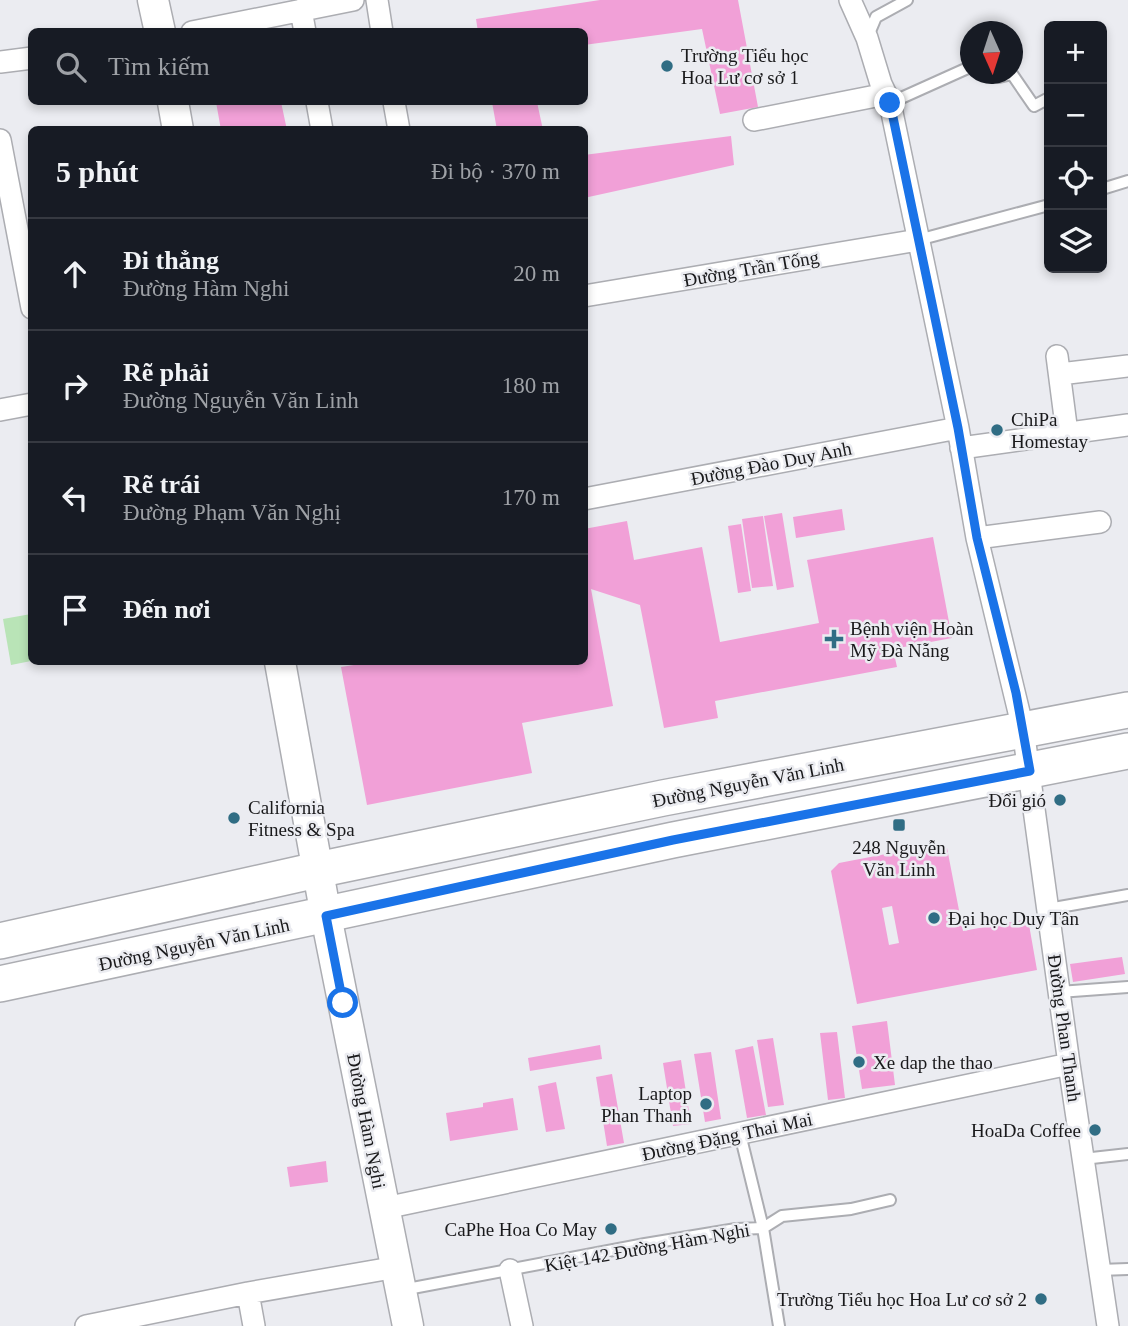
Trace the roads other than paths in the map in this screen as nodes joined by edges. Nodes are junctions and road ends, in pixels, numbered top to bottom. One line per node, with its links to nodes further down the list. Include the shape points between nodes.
1 (153, 0): 8 (main road)
2 (353, 0): 7 (street)
3 (377, 0): 11 (street)
4 (850, 0): 12 (street, Đường Phan Thanh)
5 (908, 0): 12 (lane, via 876,17)
6 (265, 8): 7 (street); 9 (street)
7 (301, 10): 10 (street)
8 (159, 28)
9 (204, 28)
10 (303, 28)
11 (381, 28)
12 (867, 38): 17 (street, Đường Phan Thanh)
13 (28, 58): 14 (street)
14 (0, 62)
15 (960, 71): 17 (lane)
16 (1019, 84): 18 (lane, via 1034,106)
17 (888, 99): 22 (street); 30 (street, Đường Phan Thanh)
18 (1044, 101)
19 (174, 105): 23 (main road)
20 (318, 105): 24 (street)
21 (395, 105): 25 (street)
22 (754, 120)
23 (177, 126)
24 (321, 126)
25 (398, 126)
26 (0, 140): 31 (street)
27 (1127, 185): 28 (lane)
28 (1107, 188)
29 (1044, 206): 30 (lane)
30 (918, 240): 32 (street, Đường Trần Tống); 38 (street, Đường Phan Thanh)
31 (28, 287)
32 (588, 295)
33 (1128, 366): 37 (street, via 1058,365)
34 (28, 405): 35 (street)
35 (0, 410)
36 (1128, 425): 37 (street, Đường Đào Duy Anh)
37 (1067, 433): 38 (street, Đường Đào Duy Anh)
38 (960, 438): 39 (street, Đường Đào Duy Anh); 41 (street, Đường Phan Thanh)
39 (588, 498)
40 (1100, 522): 41 (street)
41 (977, 538): 44 (street, Đường Phan Thanh)
42 (281, 665): 47 (main road, Đường Hàm Nghi)
43 (1128, 710): 44 (main road, Đường Nguyễn Văn Linh)
44 (1023, 729): 46 (street, Đường Phan Thanh); 47 (main road, Đường Nguyễn Văn Linh)
45 (1128, 751): 46 (main road, Đường Nguyễn Văn Linh)
46 (1030, 771): 49 (street, Đường Phan Thanh); 50 (main road, Đường Nguyễn Văn Linh, via 673,840)
47 (317, 870): 50 (main road, Đường Hàm Nghi); 51 (main road, Đường Nguyễn Văn Linh)
48 (1128, 895): 49 (lane)
49 (1048, 909): 54 (street, Đường Phan Thanh)
50 (326, 916): 52 (main road, Đường Nguyễn Văn Linh); 60 (main road, Đường Hàm Nghi)
51 (0, 942)
52 (0, 984)
53 (1128, 987): 54 (lane)
54 (1059, 992): 55 (street, Đường Phan Thanh)
55 (1069, 1064): 56 (street, Đường Đặng Thai Mai); 58 (street, Đường Phan Thanh)
56 (740, 1134): 60 (street, Đường Đặng Thai Mai); 61 (lane)
57 (1128, 1154): 58 (lane)
58 (1083, 1159): 64 (street, Đường Phan Thanh)
59 (890, 1200): 61 (lane, Kiệt 142 Đường Hàm Nghi, via 782,1216)
60 (385, 1208): 65 (main road, Đường Hàm Nghi)
61 (763, 1227): 63 (lane, Kiệt 142 Đường Hàm Nghi); 72 (lane)
62 (1128, 1269): 64 (lane)
63 (510, 1270): 65 (lane, Kiệt 142 Đường Hàm Nghi); 71 (street)
64 (1099, 1270): 73 (street, Đường Phan Thanh)
65 (399, 1279): 66 (street); 70 (main road, Đường Hàm Nghi)
66 (248, 1293): 67 (street); 69 (street)
67 (117, 1323): 68 (street)
68 (86, 1326)
69 (254, 1326)
70 (408, 1326)
71 (522, 1326)
72 (779, 1326)
73 (1108, 1326)

